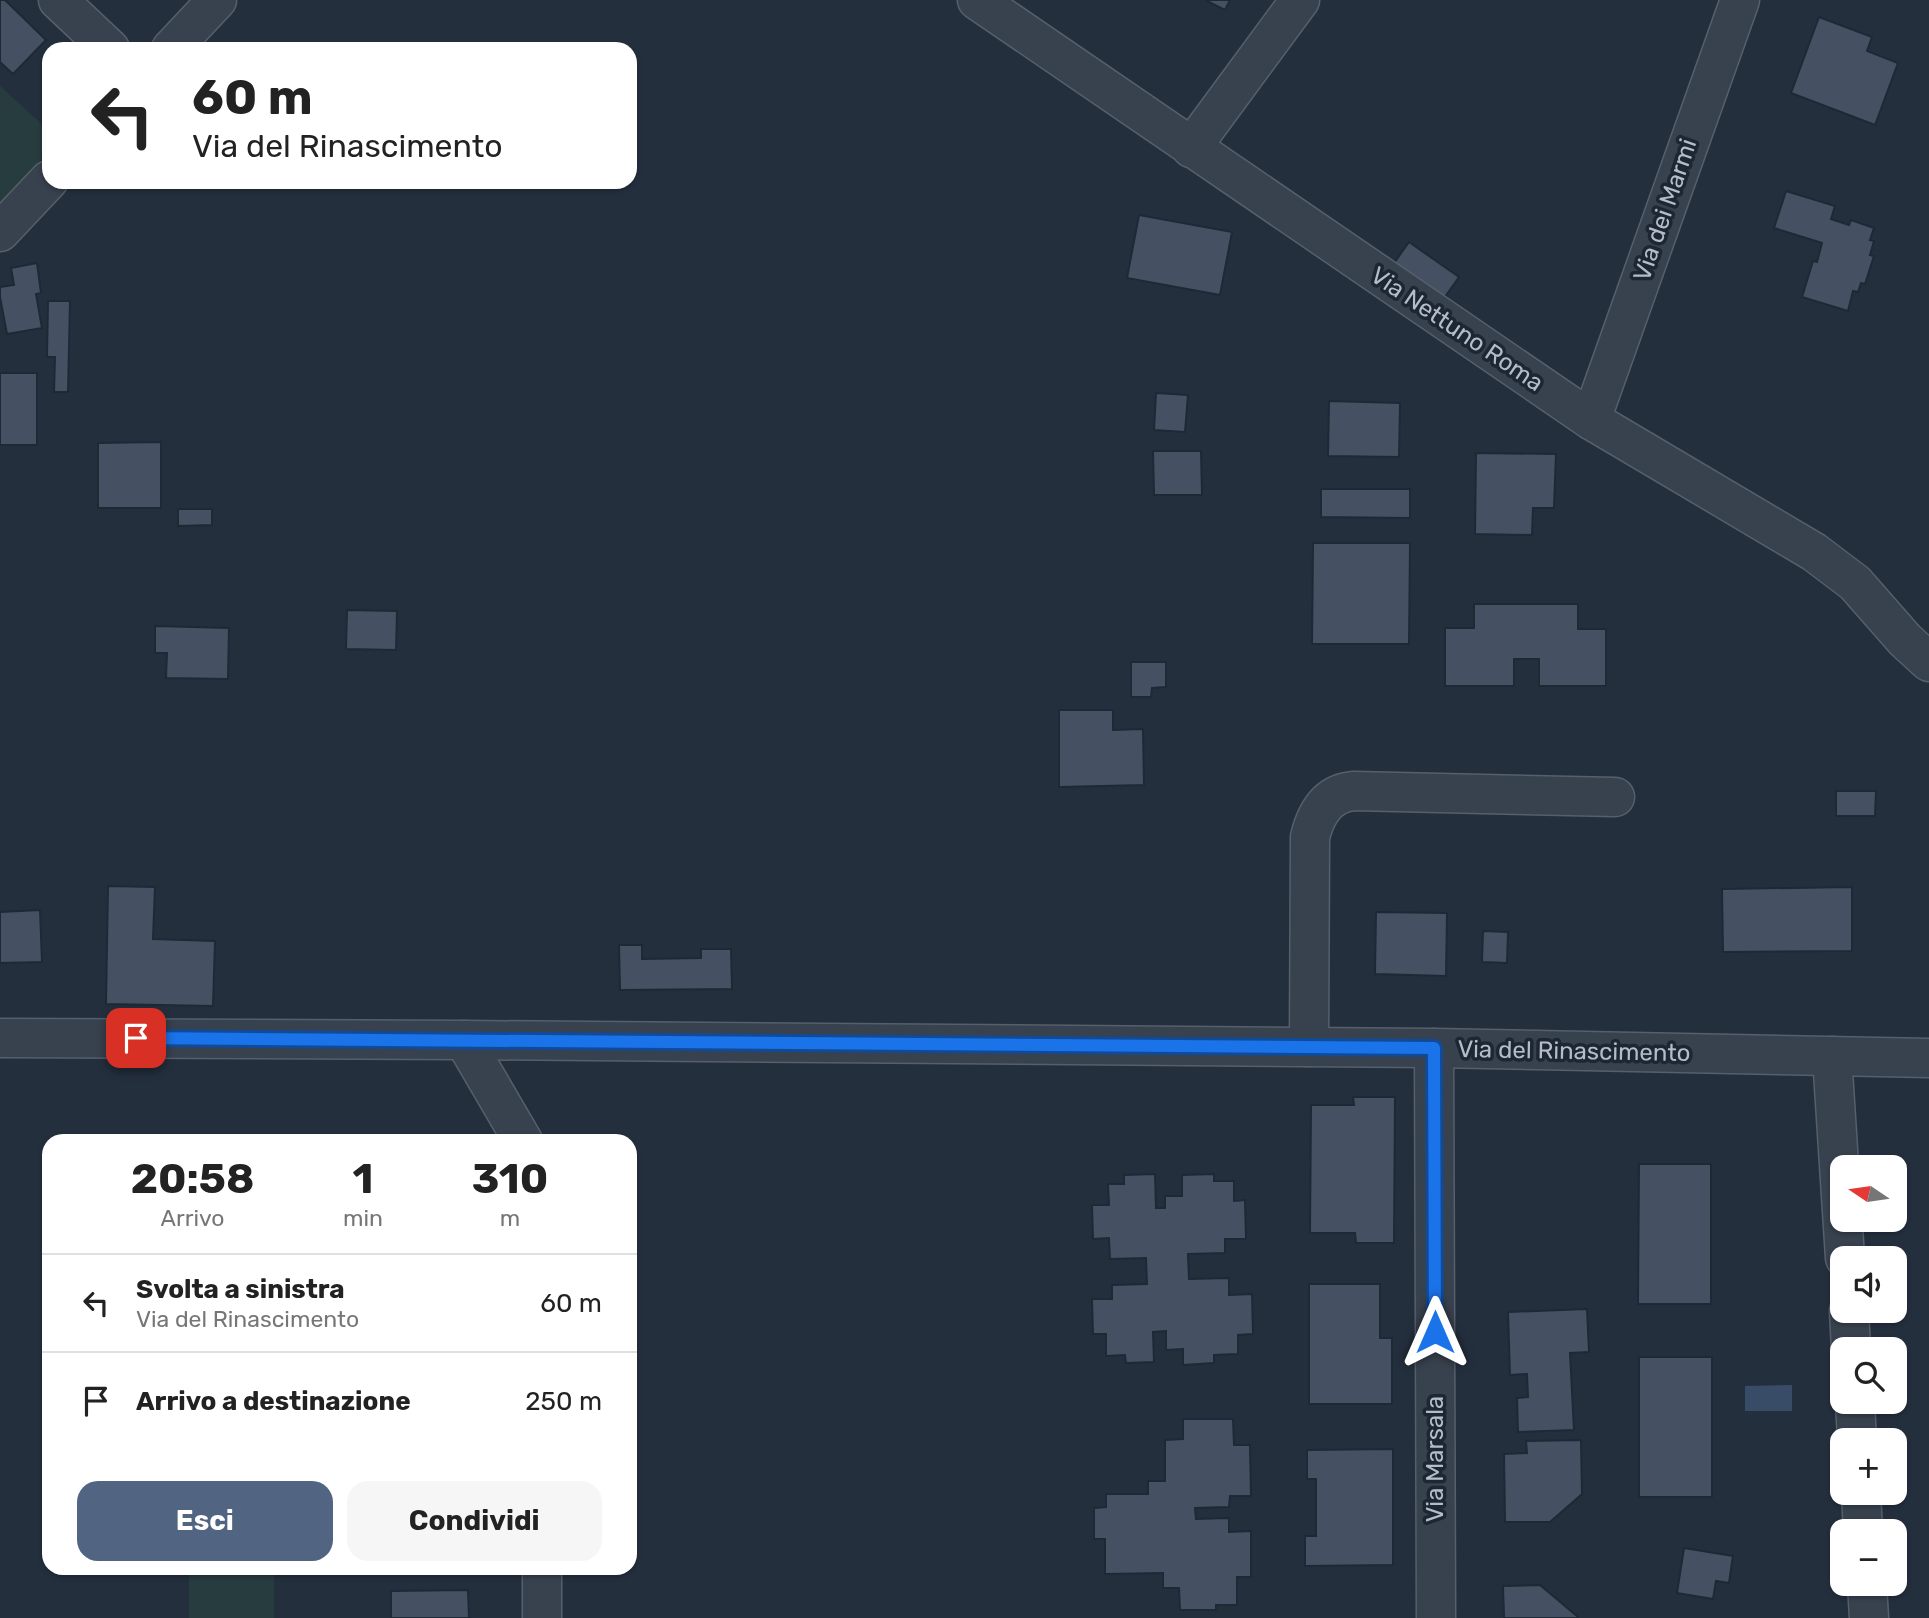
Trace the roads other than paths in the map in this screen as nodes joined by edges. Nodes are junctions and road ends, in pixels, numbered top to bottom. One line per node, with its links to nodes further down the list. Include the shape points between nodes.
1 (58, 0): 6 (street)
2 (217, 0): 7 (street)
3 (977, 0): 8 (street, Via Nettuno Roma)
4 (1300, 0): 8 (street)
5 (1740, 0): 11 (street, Via dei Marmi)
6 (103, 42)
7 (178, 42)
8 (1191, 148): 11 (street, Via Nettuno Roma)
9 (42, 187): 10 (street)
10 (0, 232)
11 (1591, 420): 12 (street, Via Nettuno Roma, via 1828,562)
12 (1929, 662)
13 (1615, 797): 16 (street, via 1354,791 1335,795 1316,820 1310,837)
14 (0, 1038): 15 (street, Via del Rinascimento)
15 (464, 1040): 16 (street, Via del Rinascimento); 20 (street)
16 (1309, 1047): 17 (street, Via del Rinascimento)
17 (1434, 1048): 18 (street, Via del Rinascimento); 25 (street, Via Marsala)
18 (1832, 1056): 19 (street, Via del Rinascimento); 21 (street)
19 (1929, 1058)
20 (519, 1134)
21 (1844, 1246)
22 (542, 1575): 24 (street)
23 (1868, 1596): 26 (street)
24 (542, 1618)
25 (1436, 1618)
26 (1869, 1618)

